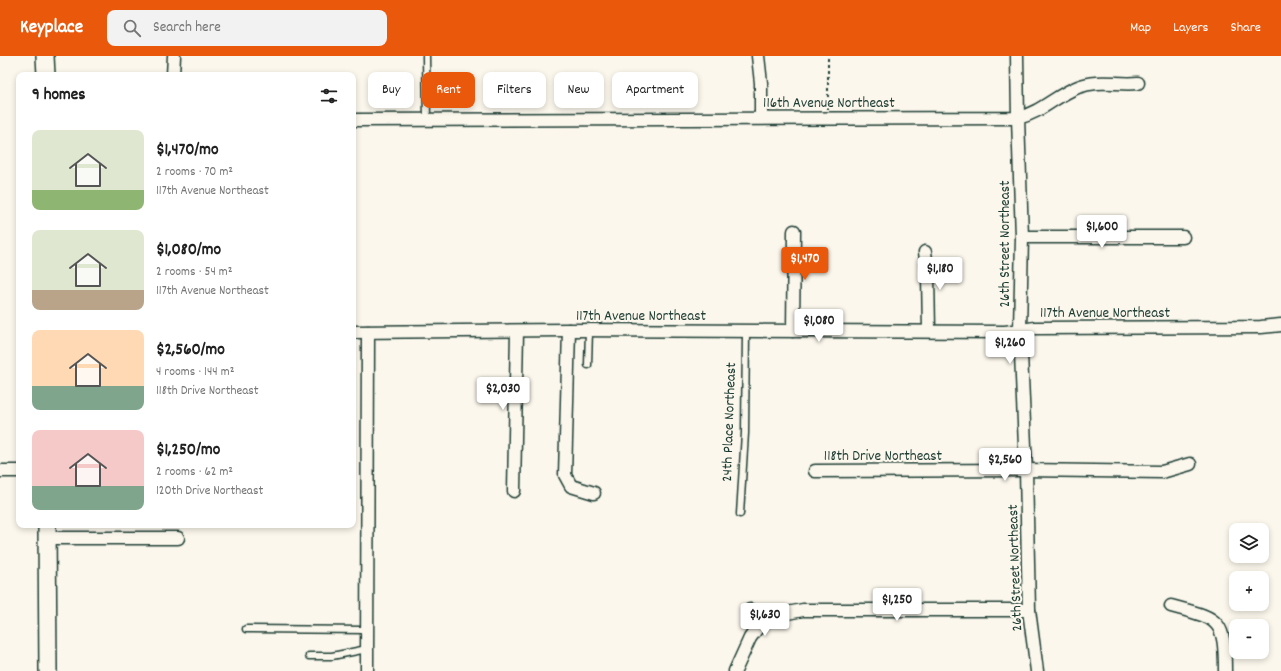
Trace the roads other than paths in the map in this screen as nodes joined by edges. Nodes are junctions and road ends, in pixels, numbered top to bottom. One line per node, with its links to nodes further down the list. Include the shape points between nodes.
1 (45, 56): 6 (street)
2 (174, 56): 7 (street)
3 (426, 56): 12 (lane)
4 (758, 56): 9 (street)
5 (1017, 56): 10 (street, 26th Street Northeast)
6 (46, 72)
7 (173, 72)
8 (1138, 83): 10 (street, 116th Avenue Northeast, via 1092,83 1076,88 1037,112)
9 (761, 117): 10 (street, 116th Avenue Northeast); 12 (street, 116th Avenue Northeast)
10 (1018, 118): 14 (street, 26th Street Northeast)
11 (356, 120): 12 (street, 116th Avenue Northeast)
12 (427, 120)
13 (794, 232): 23 (street)
14 (1022, 237): 15 (street); 21 (street, 26th Street Northeast)
15 (1182, 237)
16 (926, 252): 20 (street)
17 (1281, 325): 21 (street, 117th Avenue Northeast)
18 (569, 330): 19 (street, 117th Avenue Northeast); 22 (street, 117th Avenue Northeast); 34 (street, via 565,475 571,486)
19 (589, 330): 26 (street, 117th Avenue Northeast); 27 (lane)
20 (929, 330): 21 (street, 117th Avenue Northeast); 23 (street, 117th Avenue Northeast)
21 (1020, 330): 29 (street, 26th Street Northeast)
22 (517, 331): 25 (street, 117th Avenue Northeast); 33 (street)
23 (793, 331): 26 (street, 117th Avenue Northeast)
24 (356, 332): 25 (street, 117th Avenue Northeast)
25 (368, 332): 43 (street, via 365,435)
26 (746, 332): 35 (lane, 24th Place Northeast, via 745,433)
27 (588, 365)
28 (1190, 464): 29 (street, 118th Drive Northeast, via 1162,472)
29 (1026, 470): 32 (street, 118th Drive Northeast); 40 (street, 26th Street Northeast)
30 (0, 471): 31 (street)
31 (16, 471)
32 (815, 471)
33 (514, 491)
34 (594, 493)
35 (740, 514)
36 (47, 532): 37 (street); 46 (street)
37 (178, 538)
38 (1171, 606): 50 (street, via 1203,614 1218,625 1223,633)
39 (750, 610): 41 (street)
40 (1029, 610): 41 (street, via 803,610 782,614); 49 (street, 26th Street Northeast)
41 (761, 623): 48 (street, via 750,638)
42 (246, 629): 43 (lane)
43 (367, 630): 44 (street)
44 (367, 649): 45 (lane, via 332,656); 47 (street)
45 (309, 656)
46 (48, 671)
47 (367, 671)
48 (735, 671)
49 (1037, 671)
50 (1225, 671)

